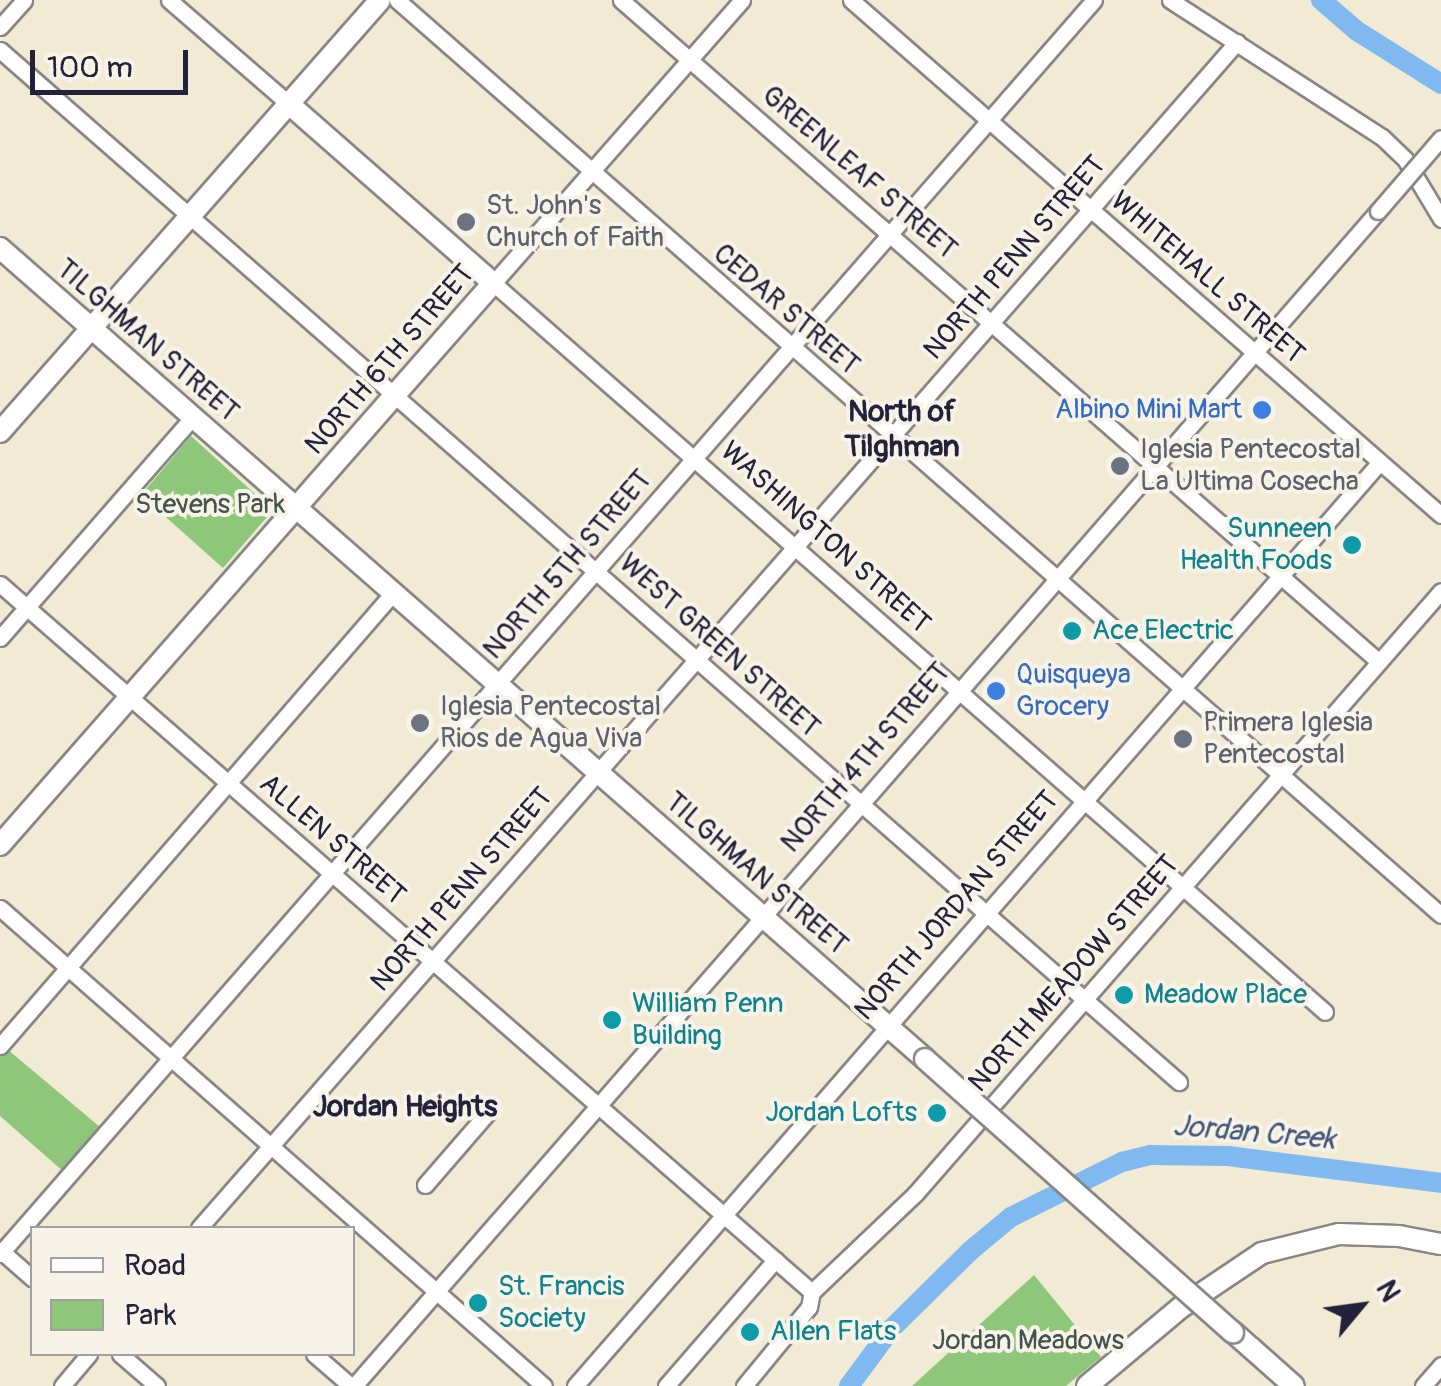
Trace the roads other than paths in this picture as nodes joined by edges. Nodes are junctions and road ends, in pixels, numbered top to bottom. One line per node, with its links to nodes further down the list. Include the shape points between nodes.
1 (24, 0): 10 (street)
2 (169, 0): 14 (street)
3 (380, 0): 14 (main road)
4 (397, 0): 17 (street, CEDAR STREET)
5 (622, 0): 13 (street, GREENLEAF STREET)
6 (742, 0): 13 (street, NORTH 6TH STREET)
7 (850, 0): 15 (street, WHITEHALL STREET)
8 (1170, 0): 11 (street)
9 (1086, 3): 15 (street, NORTH 5TH STREET)
10 (0, 27)
11 (1237, 42): 18 (street, NORTH PENN STREET); 20 (street, via 1382,136 1412,169)
12 (0, 50): 19 (street, WEST GREEN STREET)
13 (690, 59): 17 (street, NORTH 6TH STREET); 21 (street, GREENLEAF STREET)
14 (289, 104): 19 (main road); 23 (main road, WASHINGTON STREET)
15 (990, 122): 18 (street, WHITEHALL STREET); 21 (street, NORTH 5TH STREET)
16 (1441, 138): 27 (street, NORTH 4TH STREET, bridge)
17 (591, 172): 23 (street, NORTH 6TH STREET); 26 (street, CEDAR STREET)
18 (1091, 209): 24 (street, NORTH PENN STREET); 27 (street, WHITEHALL STREET)
19 (191, 216): 25 (main road); 28 (street, WEST GREEN STREET)
20 (1441, 220)
21 (891, 234): 24 (street, GREENLEAF STREET); 26 (street, NORTH 5TH STREET)
22 (0, 248): 25 (main road, TILGHMAN STREET)
23 (493, 283): 28 (main road, NORTH 6TH STREET); 32 (street, WASHINGTON STREET)
24 (992, 322): 31 (street, NORTH PENN STREET); 34 (street, GREENLEAF STREET)
25 (92, 330): 29 (main road, TILGHMAN STREET); 30 (main road)
26 (791, 348): 31 (street, CEDAR STREET); 32 (street, NORTH 5TH STREET)
27 (1255, 353): 33 (street, WHITEHALL STREET); 34 (street, NORTH 4TH STREET)
28 (394, 394): 35 (main road, NORTH 6TH STREET); 38 (street, WEST GREEN STREET)
29 (193, 417): 35 (main road, TILGHMAN STREET); 44 (street)
30 (0, 432)
31 (893, 436): 37 (street, NORTH PENN STREET); 40 (street, CEDAR STREET)
32 (694, 459): 37 (street, WASHINGTON STREET); 38 (street, NORTH 5TH STREET)
33 (1380, 462): 36 (street, WHITEHALL STREET); 39 (street, NORTH JORDAN STREET)
34 (1155, 466): 39 (street, GREENLEAF STREET); 40 (street, NORTH 4TH STREET)
35 (298, 508): 43 (main road, TILGHMAN STREET); 51 (main road, NORTH 6TH STREET)
36 (1441, 515)
37 (795, 547): 46 (street, NORTH PENN STREET); 50 (street, WASHINGTON STREET)
38 (595, 570): 46 (street, WEST GREEN STREET); 48 (street, NORTH 5TH STREET)
39 (1280, 576): 47 (street, GREENLEAF STREET); 49 (street, NORTH JORDAN STREET)
40 (1056, 579): 49 (street, CEDAR STREET); 50 (street, NORTH 4TH STREET)
41 (0, 584): 44 (street, ALLEN STREET)
42 (1441, 591): 47 (street, NORTH MEADOW STREET)
43 (393, 592): 48 (main road, TILGHMAN STREET); 54 (street)
44 (27, 608): 45 (street); 51 (street, ALLEN STREET)
45 (0, 638)
46 (696, 660): 52 (street, NORTH PENN STREET); 56 (street, WEST GREEN STREET)
47 (1379, 662): 53 (street, NORTH MEADOW STREET)
48 (497, 684): 52 (main road, TILGHMAN STREET); 58 (street, NORTH 5TH STREET)
49 (1181, 689): 53 (street, CEDAR STREET); 55 (street, NORTH JORDAN STREET)
50 (956, 692): 55 (street, WASHINGTON STREET); 56 (street, NORTH 4TH STREET)
51 (130, 696): 54 (street, ALLEN STREET); 57 (main road, NORTH 6TH STREET)
52 (598, 772): 62 (main road, TILGHMAN STREET); 64 (street, NORTH PENN STREET)
53 (1280, 775): 59 (street, NORTH MEADOW STREET); 63 (street, CEDAR STREET)
54 (230, 783): 58 (street, ALLEN STREET); 65 (street)
55 (1082, 802): 59 (street, WASHINGTON STREET); 61 (street, NORTH JORDAN STREET)
56 (859, 804): 61 (street, WEST GREEN STREET); 62 (street, NORTH 4TH STREET)
57 (0, 845)
58 (332, 873): 64 (street, ALLEN STREET); 70 (street, NORTH 5TH STREET)
59 (1182, 888): 66 (street, NORTH MEADOW STREET); 67 (street, WASHINGTON STREET)
60 (0, 908): 65 (street)
61 (984, 913): 66 (street, WEST GREEN STREET); 68 (street, NORTH JORDAN STREET)
62 (762, 916): 68 (main road, TILGHMAN STREET); 72 (street, NORTH 4TH STREET)
63 (1441, 916)
64 (432, 962): 72 (street, ALLEN STREET); 74 (street, NORTH PENN STREET)
65 (68, 967): 69 (street); 70 (street)
66 (1084, 1000): 71 (street, WEST GREEN STREET); 83 (street, NORTH MEADOW STREET, via 915,1194)
67 (1324, 1012)
68 (886, 1025): 76 (street, NORTH JORDAN STREET); 96 (main road, TILGHMAN STREET, bridge)
69 (0, 1046)
70 (171, 1058): 74 (street); 79 (street, NORTH 5TH STREET)
71 (1179, 1082)
72 (597, 1105): 76 (street, ALLEN STREET); 82 (street, NORTH 4TH STREET)
73 (489, 1111): 75 (street)
74 (271, 1146): 77 (street, NORTH PENN STREET); 82 (street)
75 (425, 1185)
76 (723, 1214): 80 (street, ALLEN STREET); 92 (street, NORTH JORDAN STREET)
77 (200, 1226)
78 (1441, 1244): 95 (main road, via 1369,1233 1280,1245 1227,1272)
79 (1, 1252): 81 (street)
80 (775, 1260): 83 (street, ALLEN STREET); 93 (street)
81 (30, 1276)
82 (436, 1292): 90 (street, NORTH 4TH STREET); 91 (street)
83 (812, 1292): 94 (street, NORTH MEADOW STREET, via 809,1307)
84 (88, 1356): 88 (street)
85 (122, 1356): 89 (street)
86 (316, 1356): 90 (street)
87 (1441, 1365): 97 (street)
88 (62, 1386)
89 (156, 1386)
90 (352, 1386)
91 (544, 1386)
92 (575, 1386)
93 (666, 1386)
94 (744, 1386)
95 (1088, 1386)
96 (1294, 1386)
97 (1423, 1386)

